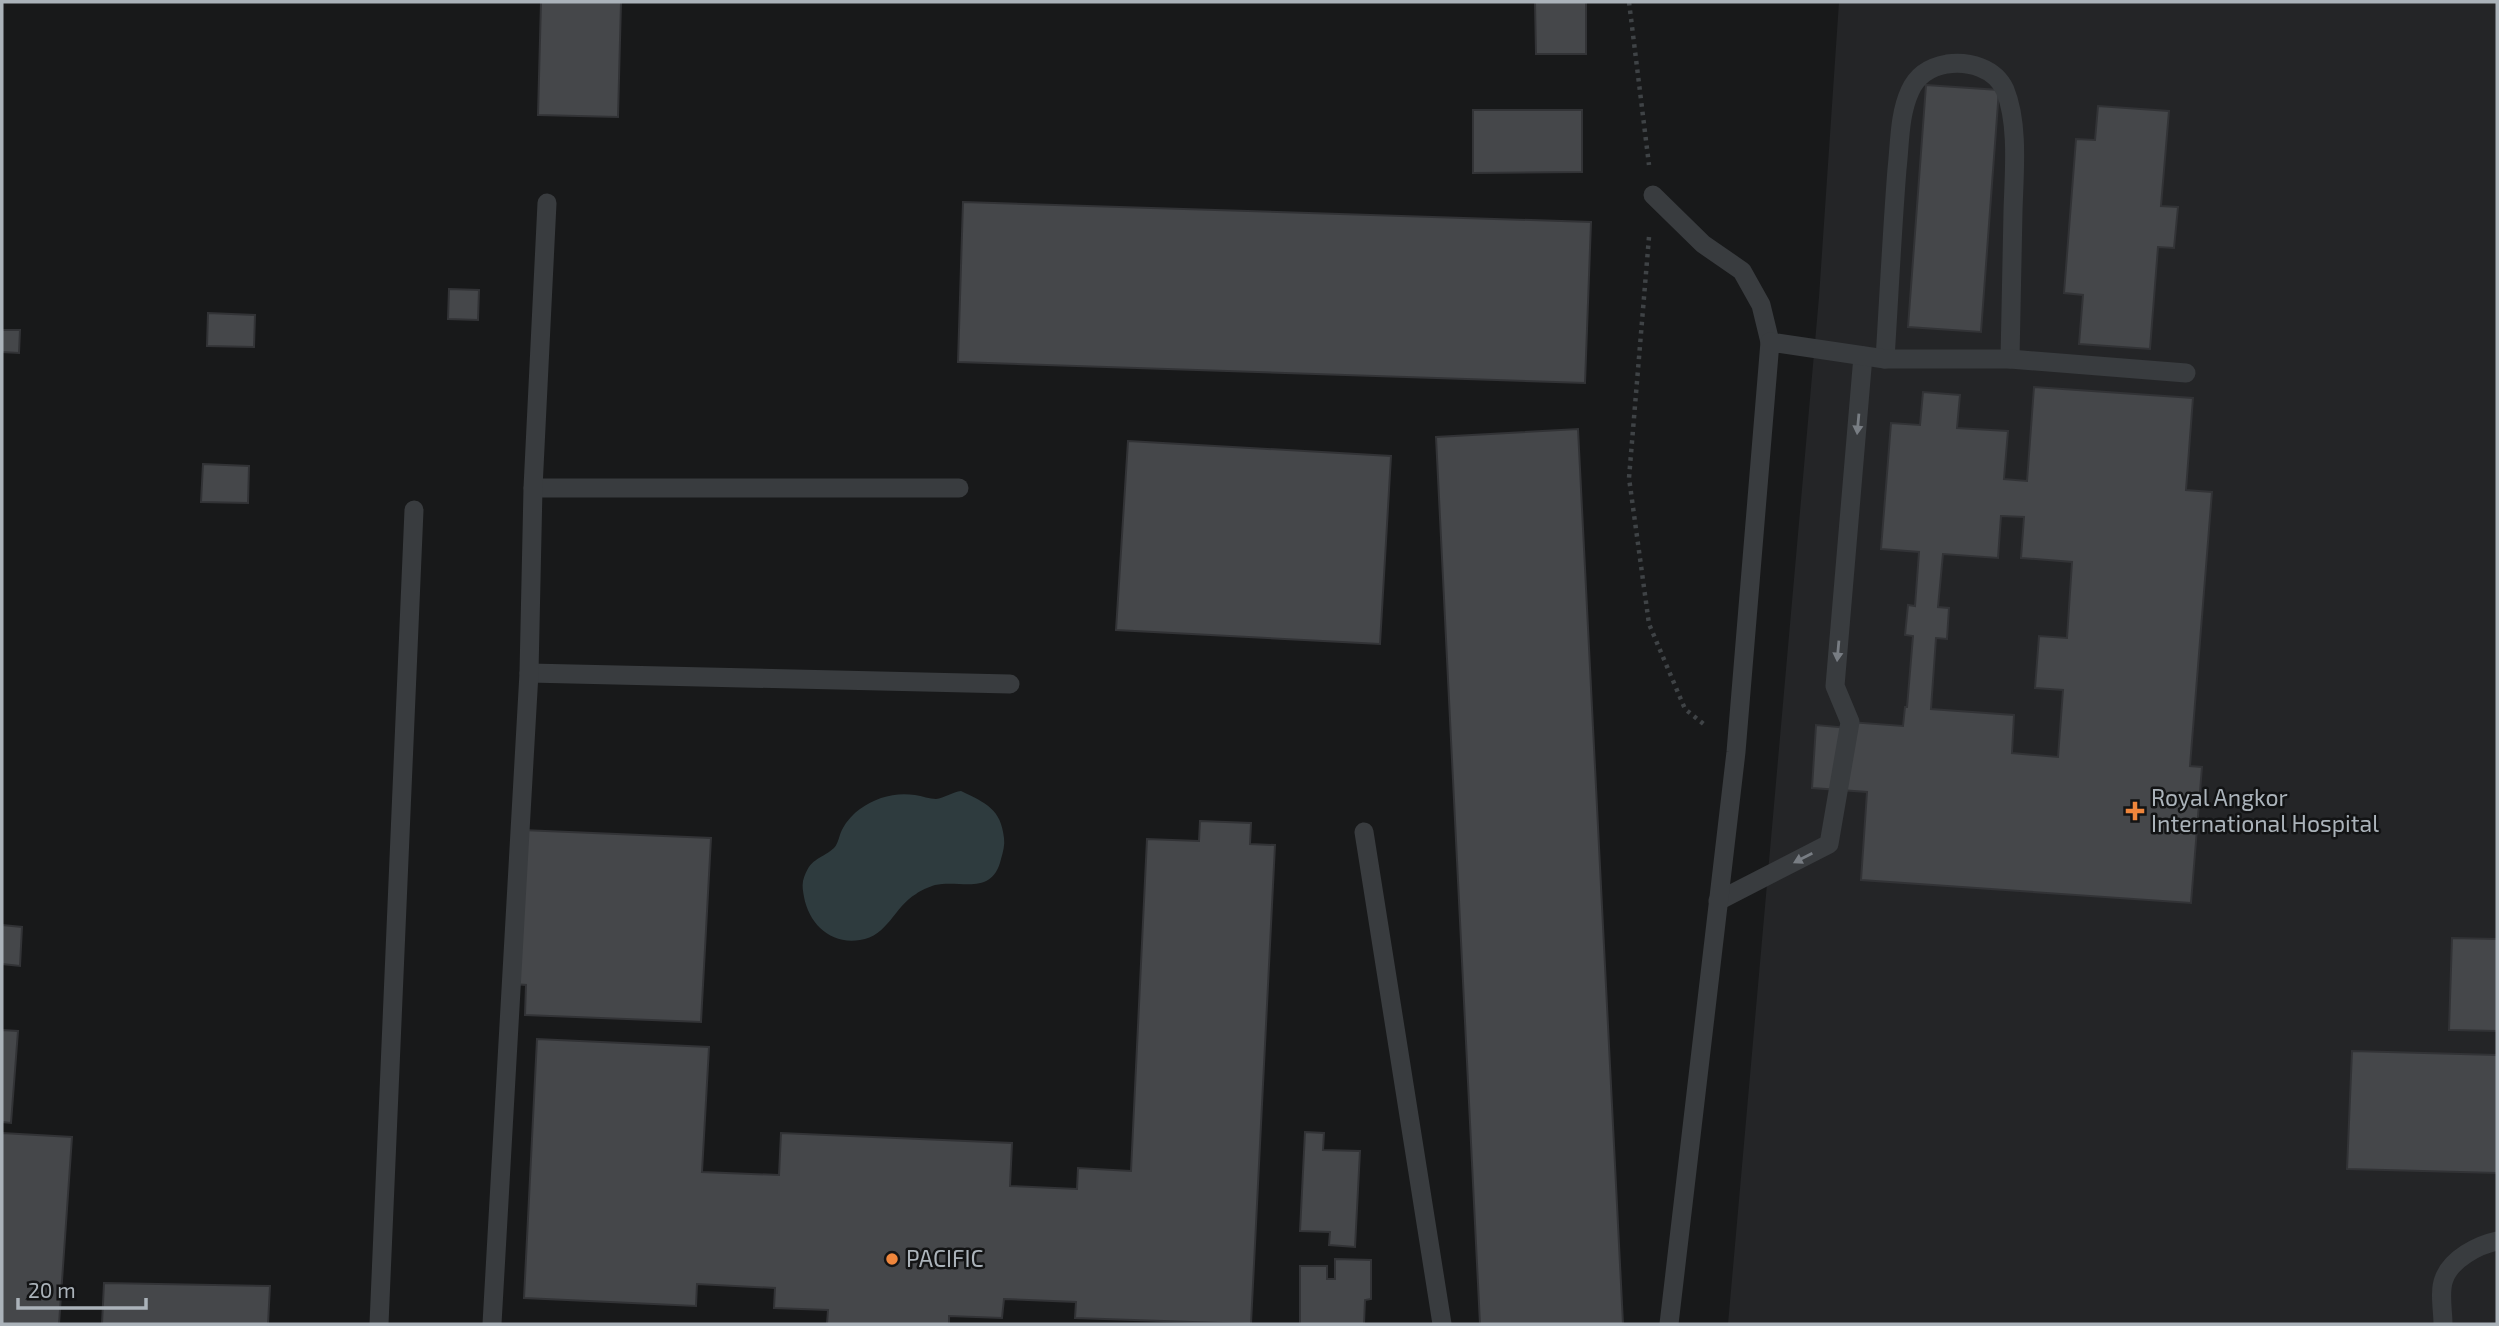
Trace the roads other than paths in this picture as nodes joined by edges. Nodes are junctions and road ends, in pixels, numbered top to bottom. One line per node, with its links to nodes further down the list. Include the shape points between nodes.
1 (1653, 195): 3 (lane, via 1703,244 1742,271 1761,305)
2 (547, 203): 8 (lane)
3 (1770, 342): 4 (lane); 14 (lane, via 1736,752)
4 (1863, 356): 5 (lane); 14 (lane, one-way to 14, via 1835,686 1850,722 1829,844)
5 (1885, 359): 6 (lane); 6 (lane, via 1903,110 1914,82 1924,72 1958,63 1977,65 1993,74 2004,88 2011,113)
6 (2010, 359): 7 (lane)
7 (2186, 373)
8 (533, 488): 9 (lane); 11 (lane)
9 (958, 488)
10 (414, 510): 16 (lane)
11 (528, 673): 12 (lane); 17 (lane)
12 (1010, 684)
13 (1364, 832): 18 (lane)
14 (1718, 901): 19 (lane)
15 (2497, 1241): 20 (lane, via 2452,1265 2443,1280)
16 (379, 1324)
17 (492, 1324)
18 (1442, 1324)
19 (1669, 1324)
20 (2443, 1324)

